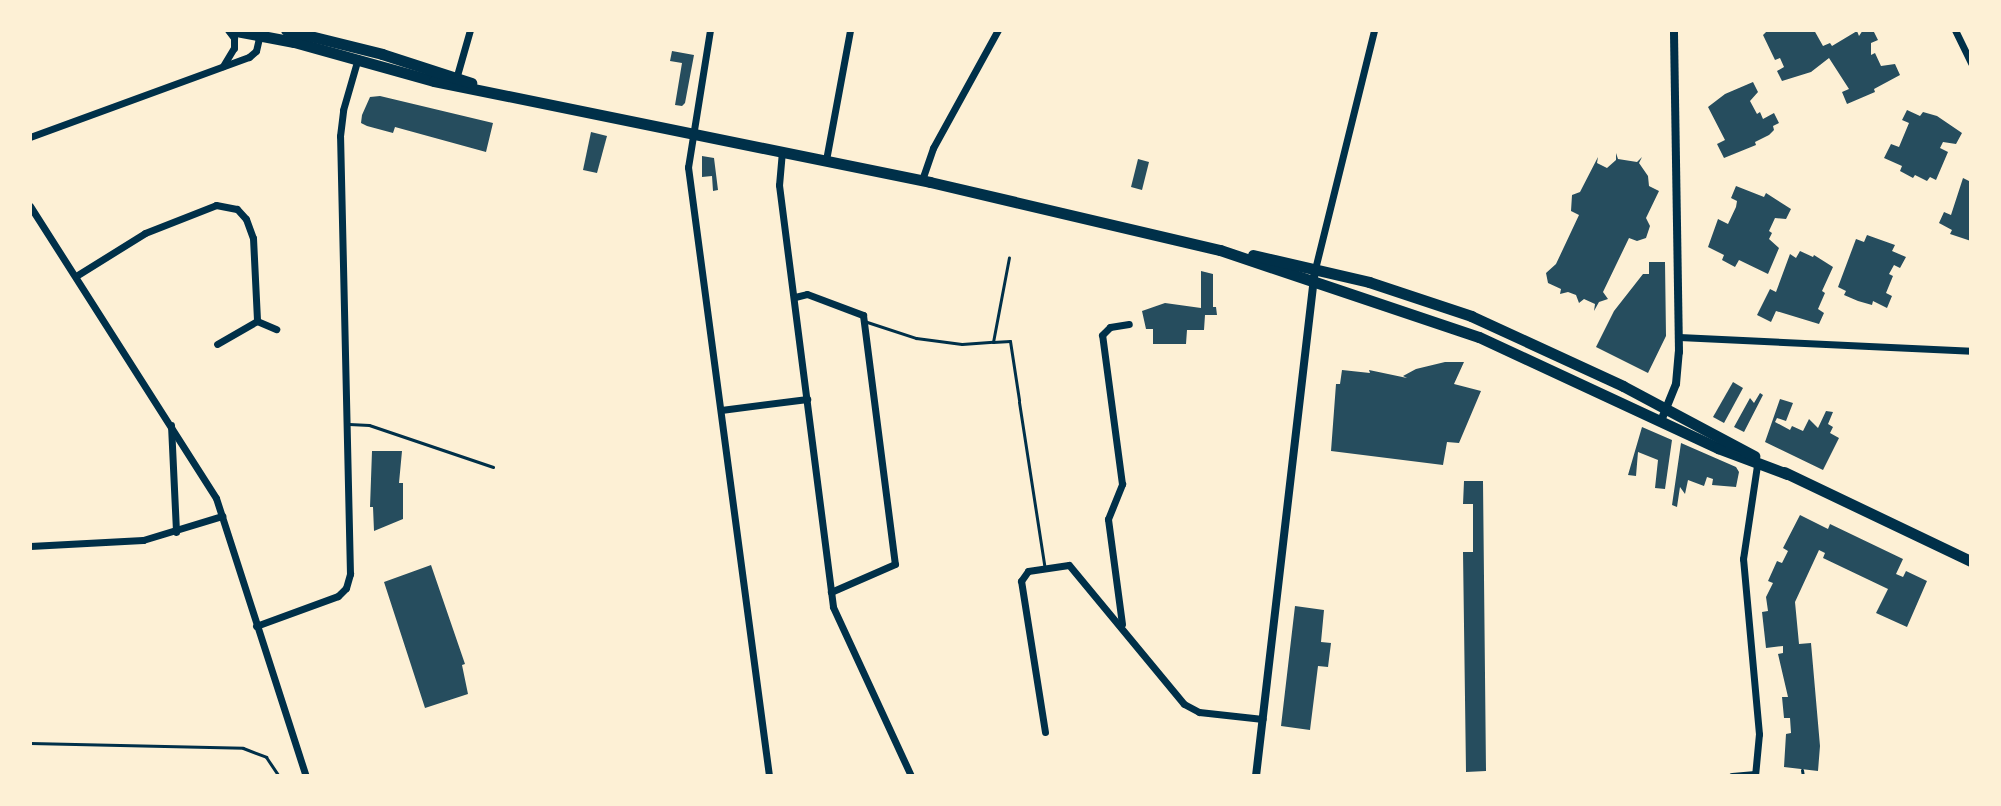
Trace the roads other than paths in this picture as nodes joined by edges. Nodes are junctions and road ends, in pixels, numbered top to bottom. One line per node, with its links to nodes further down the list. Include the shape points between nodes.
1 (229, 30): 10 (main road); 13 (street, via 234,48)
2 (286, 30): 11 (main road)
3 (470, 30): 14 (street)
4 (710, 30): 15 (street)
5 (850, 30): 18 (street)
6 (998, 30): 19 (street, via 933,148)
7 (1374, 30): 22 (street)
8 (1674, 30): 29 (street)
9 (1955, 30): 12 (street)
10 (258, 32): 11 (main road); 13 (street, via 254,54)
11 (360, 54): 14 (main road); 37 (street, via 341,124)
12 (1971, 63)
13 (219, 69): 16 (street)
14 (455, 82): 15 (main road)
15 (692, 133): 17 (main road); 34 (street, via 688,167)
16 (30, 137)
17 (782, 151): 18 (main road); 24 (street, via 779,185)
18 (826, 160): 19 (main road)
19 (922, 180): 22 (main road)
20 (31, 207): 23 (street)
21 (1009, 257): 30 (lane)
22 (1314, 275): 35 (main road); 49 (street)
23 (76, 276): 25 (street, via 145,233 210,206 230,206 246,219 253,238); 36 (street)
24 (795, 297): 26 (street, via 807,294 863,315); 33 (street)
25 (257, 321): 28 (street); 31 (street)
26 (864, 321): 30 (lane, via 916,338); 46 (street, via 895,564)
27 (1129, 324): 48 (street, via 1110,327 1102,335 1122,484 1108,519)
28 (276, 329)
29 (1679, 337): 32 (street); 35 (street, via 1678,375)
30 (993, 342): 45 (lane, via 1010,341)
31 (217, 344)
32 (1971, 351)
33 (807, 399): 34 (street); 46 (street)
34 (721, 410): 56 (street)
35 (1664, 415): 38 (main road); 40 (main road)
36 (171, 423): 41 (street, via 212,489); 42 (street)
37 (345, 424): 39 (lane, via 369,425); 47 (street, via 350,556 346,588 332,599)
38 (1757, 465): 40 (main road); 53 (street, via 1743,559 1759,734)
39 (493, 467)
40 (1787, 474): 44 (main road)
41 (222, 516): 42 (street); 47 (street)
42 (176, 532): 43 (street, via 132,541)
43 (30, 546)
44 (1971, 561)
45 (1045, 569): 48 (street, via 1069,565); 50 (street, via 1028,571 1021,581)
46 (831, 592): 57 (street, via 839,626)
47 (256, 626): 55 (street)
48 (1122, 626): 49 (street, via 1184,704 1199,712)
49 (1263, 719): 58 (street)
50 (1045, 732)
51 (30, 743): 54 (lane, via 243,748 266,757)
52 (1802, 770): 60 (lane)
53 (1755, 775): 59 (street)
54 (279, 776)
55 (306, 776)
56 (769, 776)
57 (911, 776)
58 (1256, 776)
59 (1732, 776)
60 (1803, 776)

